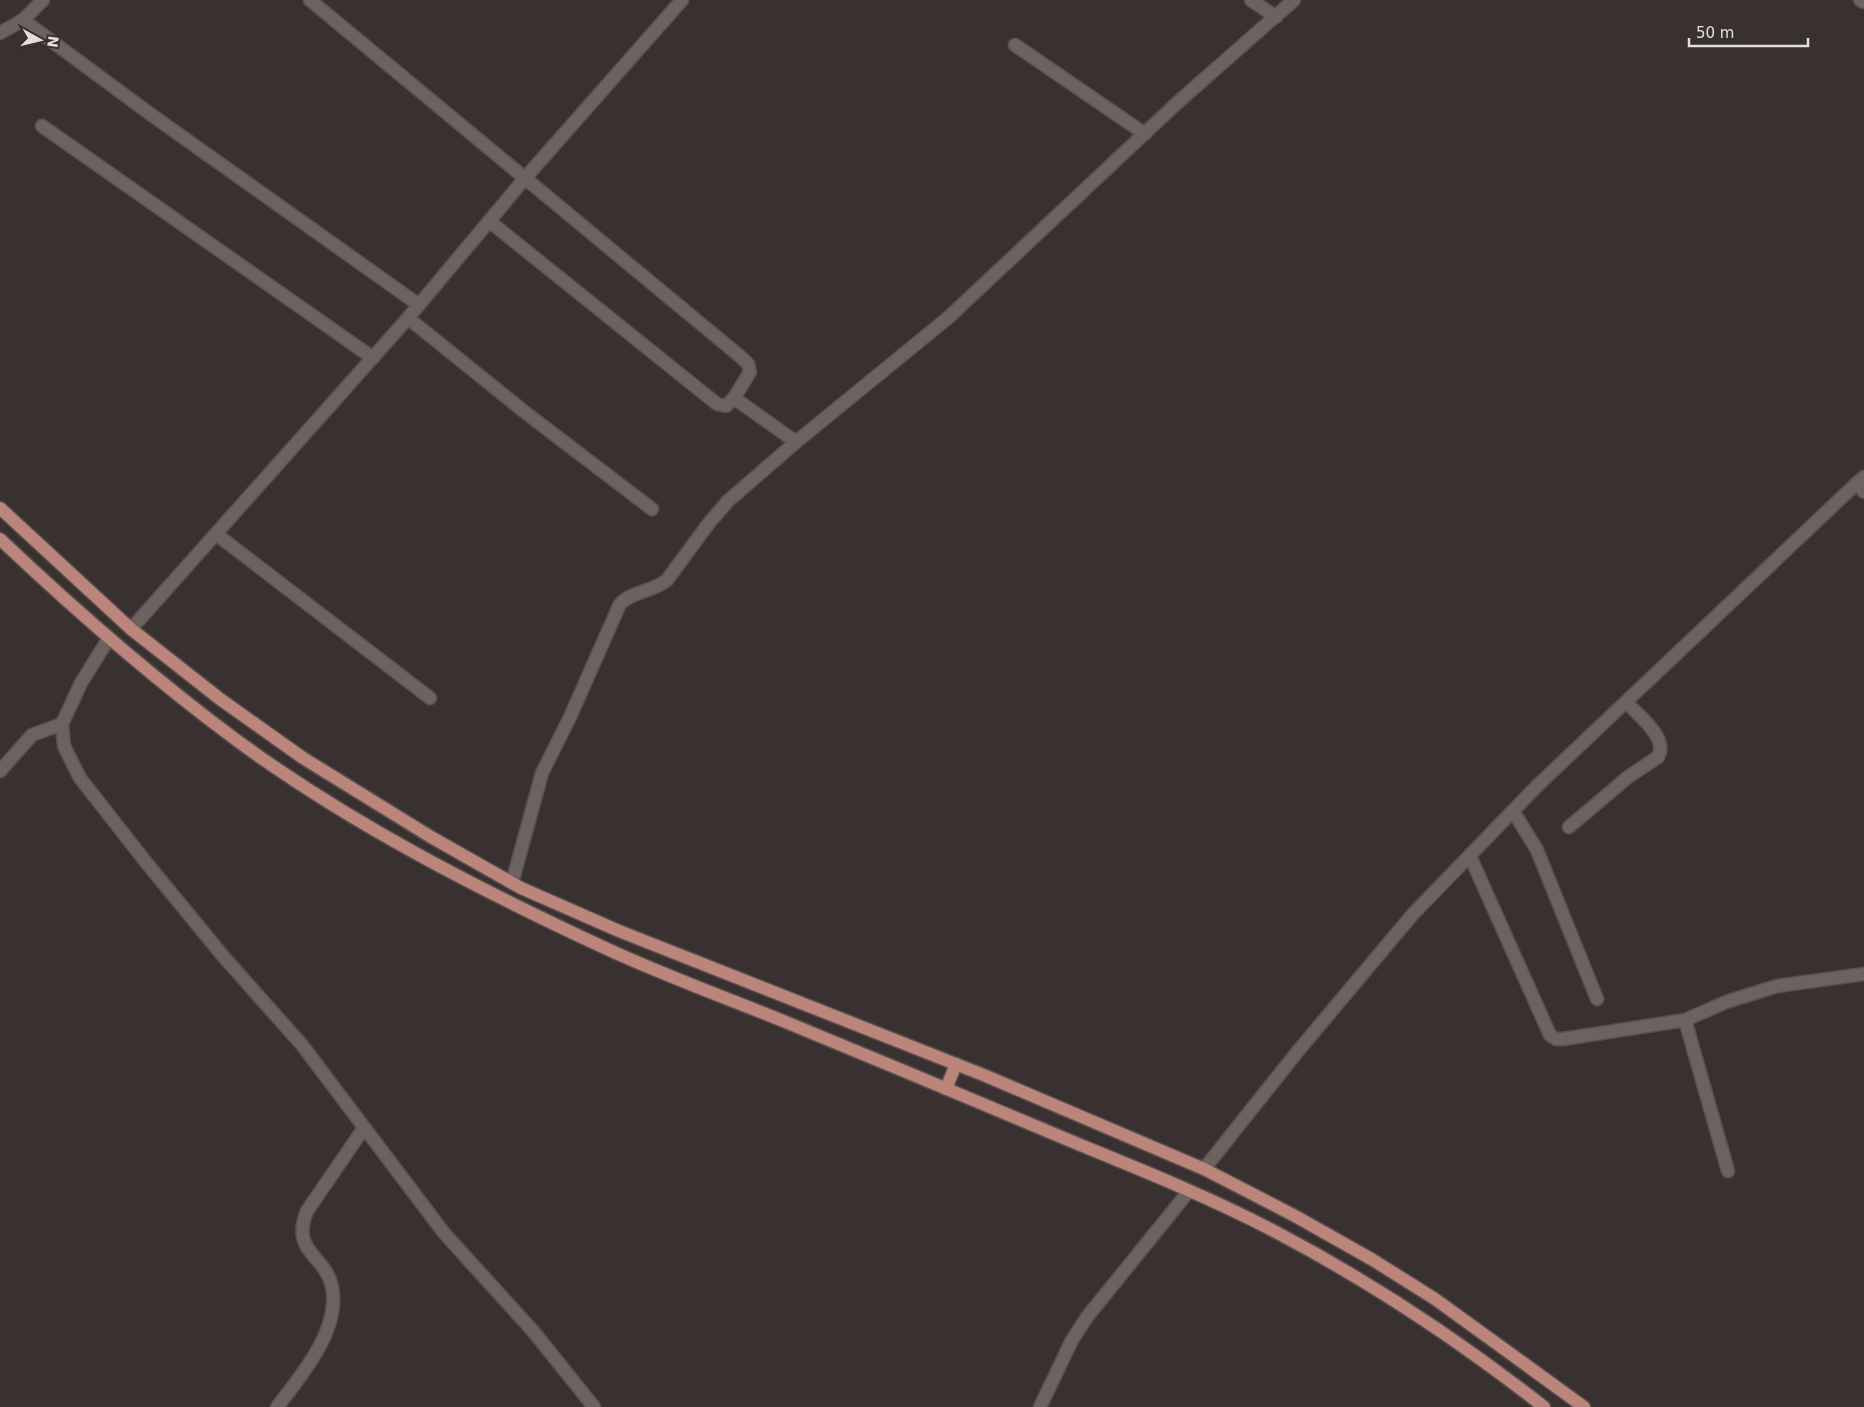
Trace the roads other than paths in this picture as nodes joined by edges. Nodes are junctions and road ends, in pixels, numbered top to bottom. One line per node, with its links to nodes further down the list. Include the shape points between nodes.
1 (43, 0): 9 (street)
2 (310, 0): 14 (street)
3 (682, 0): 14 (street)
4 (1251, 0): 8 (street)
5 (1294, 0): 8 (street)
6 (1860, 0): 7 (street)
7 (1864, 2)
8 (1276, 17): 13 (street)
9 (23, 20): 10 (street); 16 (street)
10 (0, 32)
11 (1015, 46): 13 (street)
12 (42, 126): 18 (street)
13 (1145, 134): 20 (street, via 949,318)
14 (526, 177): 15 (street); 19 (street, via 748,364 750,372)
15 (489, 221): 16 (street); 19 (street, via 717,404 726,406)
16 (419, 305): 17 (street)
17 (408, 318): 18 (street); 23 (street)
18 (373, 358): 24 (street)
19 (734, 398): 20 (street)
20 (796, 442): 35 (street, via 728,502 667,580 628,597 620,604 542,773)
21 (1862, 484): 29 (street)
22 (0, 508): 26 (main road)
23 (652, 509)
24 (216, 534): 26 (street); 28 (street)
25 (0, 539): 27 (main road)
26 (131, 629): 35 (main road, via 302,758)
27 (108, 638): 30 (street); 40 (main road, via 239,742 419,856 611,951)
28 (430, 698)
29 (1626, 702): 32 (street); 33 (street, via 1655,733 1661,752)
30 (62, 724): 31 (street, via 32,735); 41 (street, via 64,746 80,778 223,956 302,1045)
31 (0, 771)
32 (1513, 811): 34 (street); 37 (street, via 1537,850)
33 (1569, 827)
34 (1470, 856): 38 (street, via 1550,1035 1563,1040); 42 (street, via 1413,914 1363,972)
35 (512, 883): 39 (main road, via 619,930)
36 (1864, 974): 38 (street, via 1777,986 1726,1002)
37 (1597, 999)
38 (1685, 1020): 43 (street)
39 (956, 1064): 40 (main road); 42 (main road)
40 (946, 1088): 44 (main road)
41 (364, 1128): 45 (street, via 303,1220 301,1232 305,1245 333,1288 332,1308 314,1359); 46 (street, via 444,1233 533,1331)
42 (1204, 1169): 49 (main road, via 1373,1260 1435,1299)
43 (1728, 1172)
44 (1189, 1191): 47 (street, via 1088,1316 1065,1354); 48 (main road, via 1272,1230 1347,1272 1492,1366)
45 (277, 1407)
46 (594, 1407)
47 (1040, 1407)
48 (1544, 1407)
49 (1584, 1407)

